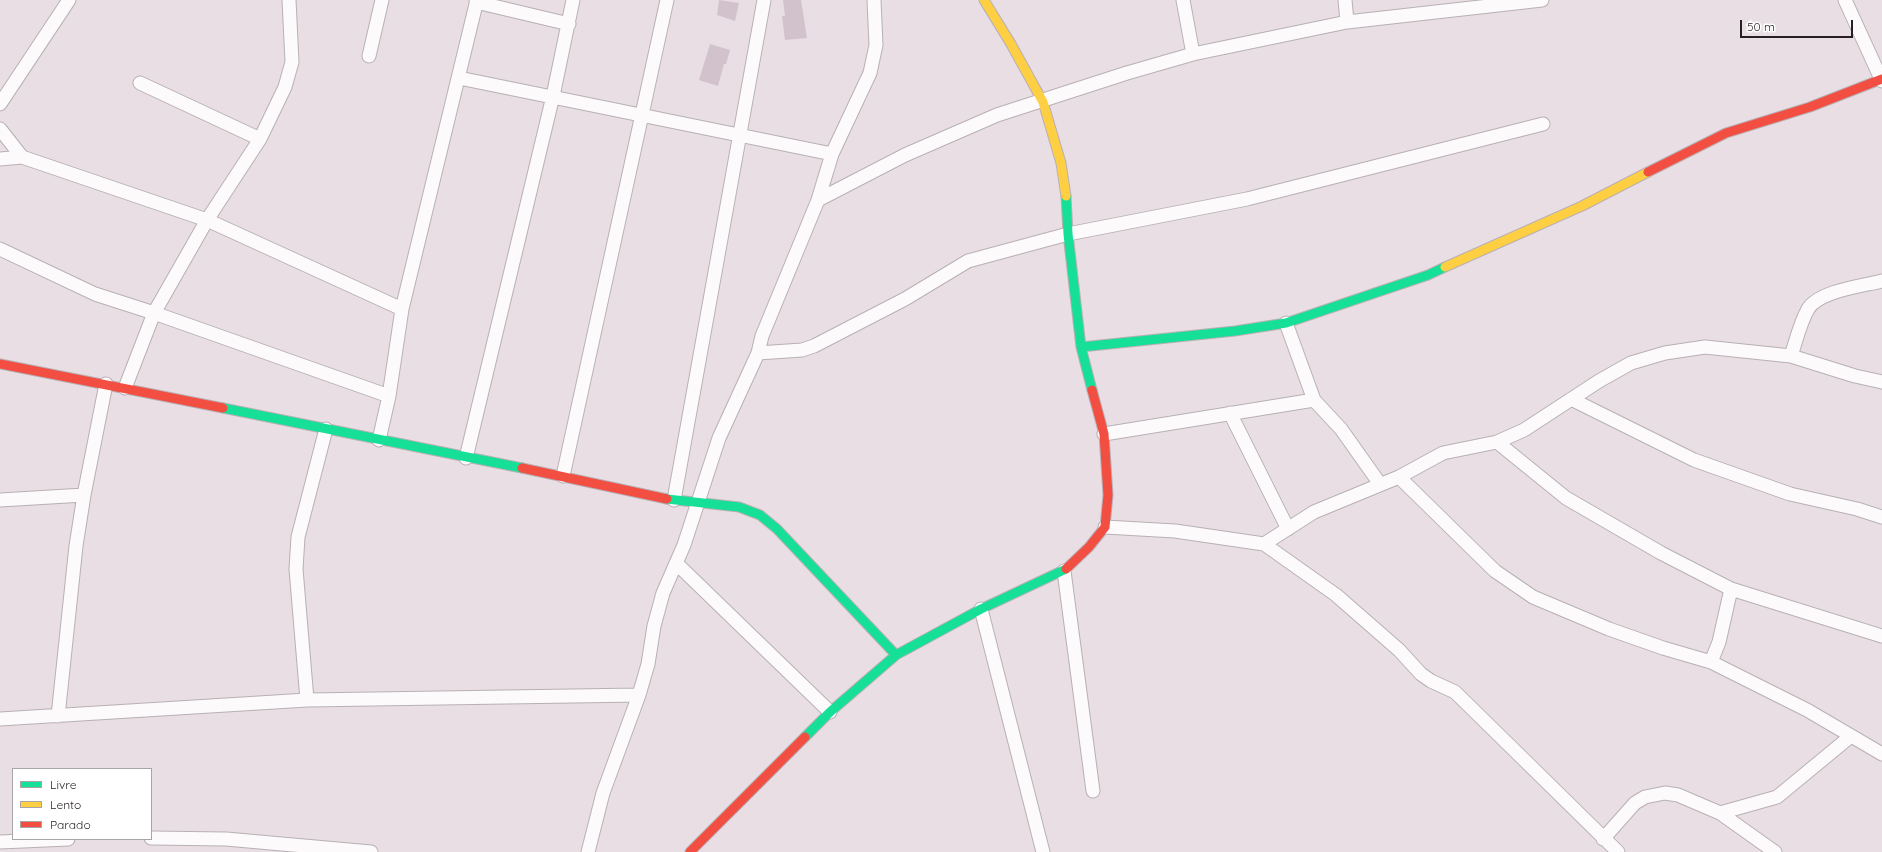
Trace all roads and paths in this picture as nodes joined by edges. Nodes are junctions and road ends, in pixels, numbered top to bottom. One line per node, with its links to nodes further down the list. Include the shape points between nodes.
1 (69, 0): 22 (street)
2 (289, 0): 28 (street, via 292,62 286,87)
3 (382, 0): 17 (street)
4 (574, 0): 15 (street)
5 (667, 0): 24 (street)
6 (764, 0): 27 (street)
7 (874, 0): 29 (street, via 876,45 870,73)
8 (984, 0): 23 (street)
9 (1183, 0): 16 (street)
10 (1345, 0): 14 (street)
11 (1542, 0): 14 (street)
12 (1845, 0): 19 (street)
13 (476, 1): 15 (street); 18 (street)
14 (1347, 22): 16 (street)
15 (569, 24): 21 (street)
16 (1194, 54): 23 (street, via 1127,73)
17 (369, 56)
18 (459, 78): 21 (street); 37 (street)
19 (1882, 80): 39 (street, via 1810,107 1726,133 1582,206 1428,275)
20 (140, 83): 28 (street)
21 (553, 96): 24 (street); 55 (street)
22 (1, 101)
23 (1043, 102): 32 (street, via 998,115 912,152); 34 (street, via 1061,163)
24 (642, 115): 27 (street); 56 (street)
25 (1543, 124): 34 (street, via 1247,199)
26 (0, 129): 30 (street)
27 (738, 136): 29 (street); 61 (street)
28 (260, 139): 33 (street)
29 (832, 154): 32 (street)
30 (22, 157): 31 (street); 33 (street)
31 (0, 159)
32 (818, 200): 41 (street, via 762,336)
33 (207, 220): 37 (street); 38 (street)
34 (1068, 234): 40 (street); 41 (street, via 968,261 904,299 814,346 802,350)
35 (0, 249): 38 (street, via 95,294)
36 (1882, 281): 42 (street, via 1818,299 1808,309)
37 (402, 309): 47 (street)
38 (154, 312): 46 (street); 47 (street)
39 (1286, 323): 40 (street, via 1235,331); 49 (street)
40 (1081, 347): 52 (street)
41 (758, 353): 62 (street, via 719,438)
42 (1791, 356): 44 (street); 48 (street, via 1705,347 1665,353 1631,363)
43 (0, 364): 45 (street)
44 (1882, 382)
45 (106, 384): 46 (street); 59 (street)
46 (125, 388): 51 (street)
47 (389, 396): 53 (street)
48 (1571, 399): 54 (street, via 1524,430); 63 (street, via 1694,460 1790,494)
49 (1314, 400): 50 (street); 58 (street, via 1341,429)
50 (1230, 413): 52 (street); 65 (street)
51 (326, 429): 53 (street); 75 (street, via 298,537 296,569)
52 (1104, 434): 64 (street, via 1108,495)
53 (379, 440): 55 (street)
54 (1497, 442): 57 (street, via 1443,453); 69 (street, via 1566,498 1661,553)
55 (466, 458): 56 (street)
56 (563, 476): 61 (street)
57 (1399, 477): 58 (street); 73 (street, via 1495,571 1534,597 1609,629)
58 (1380, 484): 65 (street, via 1314,512)
59 (84, 495): 60 (street); 77 (street)
60 (0, 500)
61 (674, 500): 62 (street)
62 (698, 503): 67 (street); 72 (street, via 739,507 760,515 778,529)
63 (1882, 517)
64 (1105, 527): 66 (street, via 1175,531); 68 (street)
65 (1288, 529): 66 (street)
66 (1264, 544): 84 (street, via 1336,595 1399,650 1421,674 1455,692)
67 (676, 563): 74 (street, via 663,593); 76 (street)
68 (1064, 571): 70 (street); 81 (street)
69 (1731, 589): 71 (street); 73 (street, via 1719,642)
70 (981, 609): 72 (street); 90 (street)
71 (1882, 636)
72 (896, 655): 76 (street)
73 (1711, 662): 79 (street, via 1807,710)
74 (639, 695): 75 (street); 88 (street, via 603,793)
75 (307, 700): 77 (street)
76 (830, 712): 89 (street)
77 (58, 716): 78 (street)
78 (0, 719)
79 (1851, 736): 80 (street); 82 (street, via 1777,797)
80 (1882, 754)
81 (1093, 791)
82 (1720, 813): 84 (street, via 1678,795 1665,793 1645,797 1635,803); 92 (street)
83 (152, 838): 87 (street, via 226,839)
84 (1603, 839): 91 (street)
85 (45, 840): 86 (street)
86 (0, 842)
87 (371, 852)
88 (588, 852)
89 (690, 852)
90 (1043, 852)
91 (1618, 852)
92 (1775, 852)

